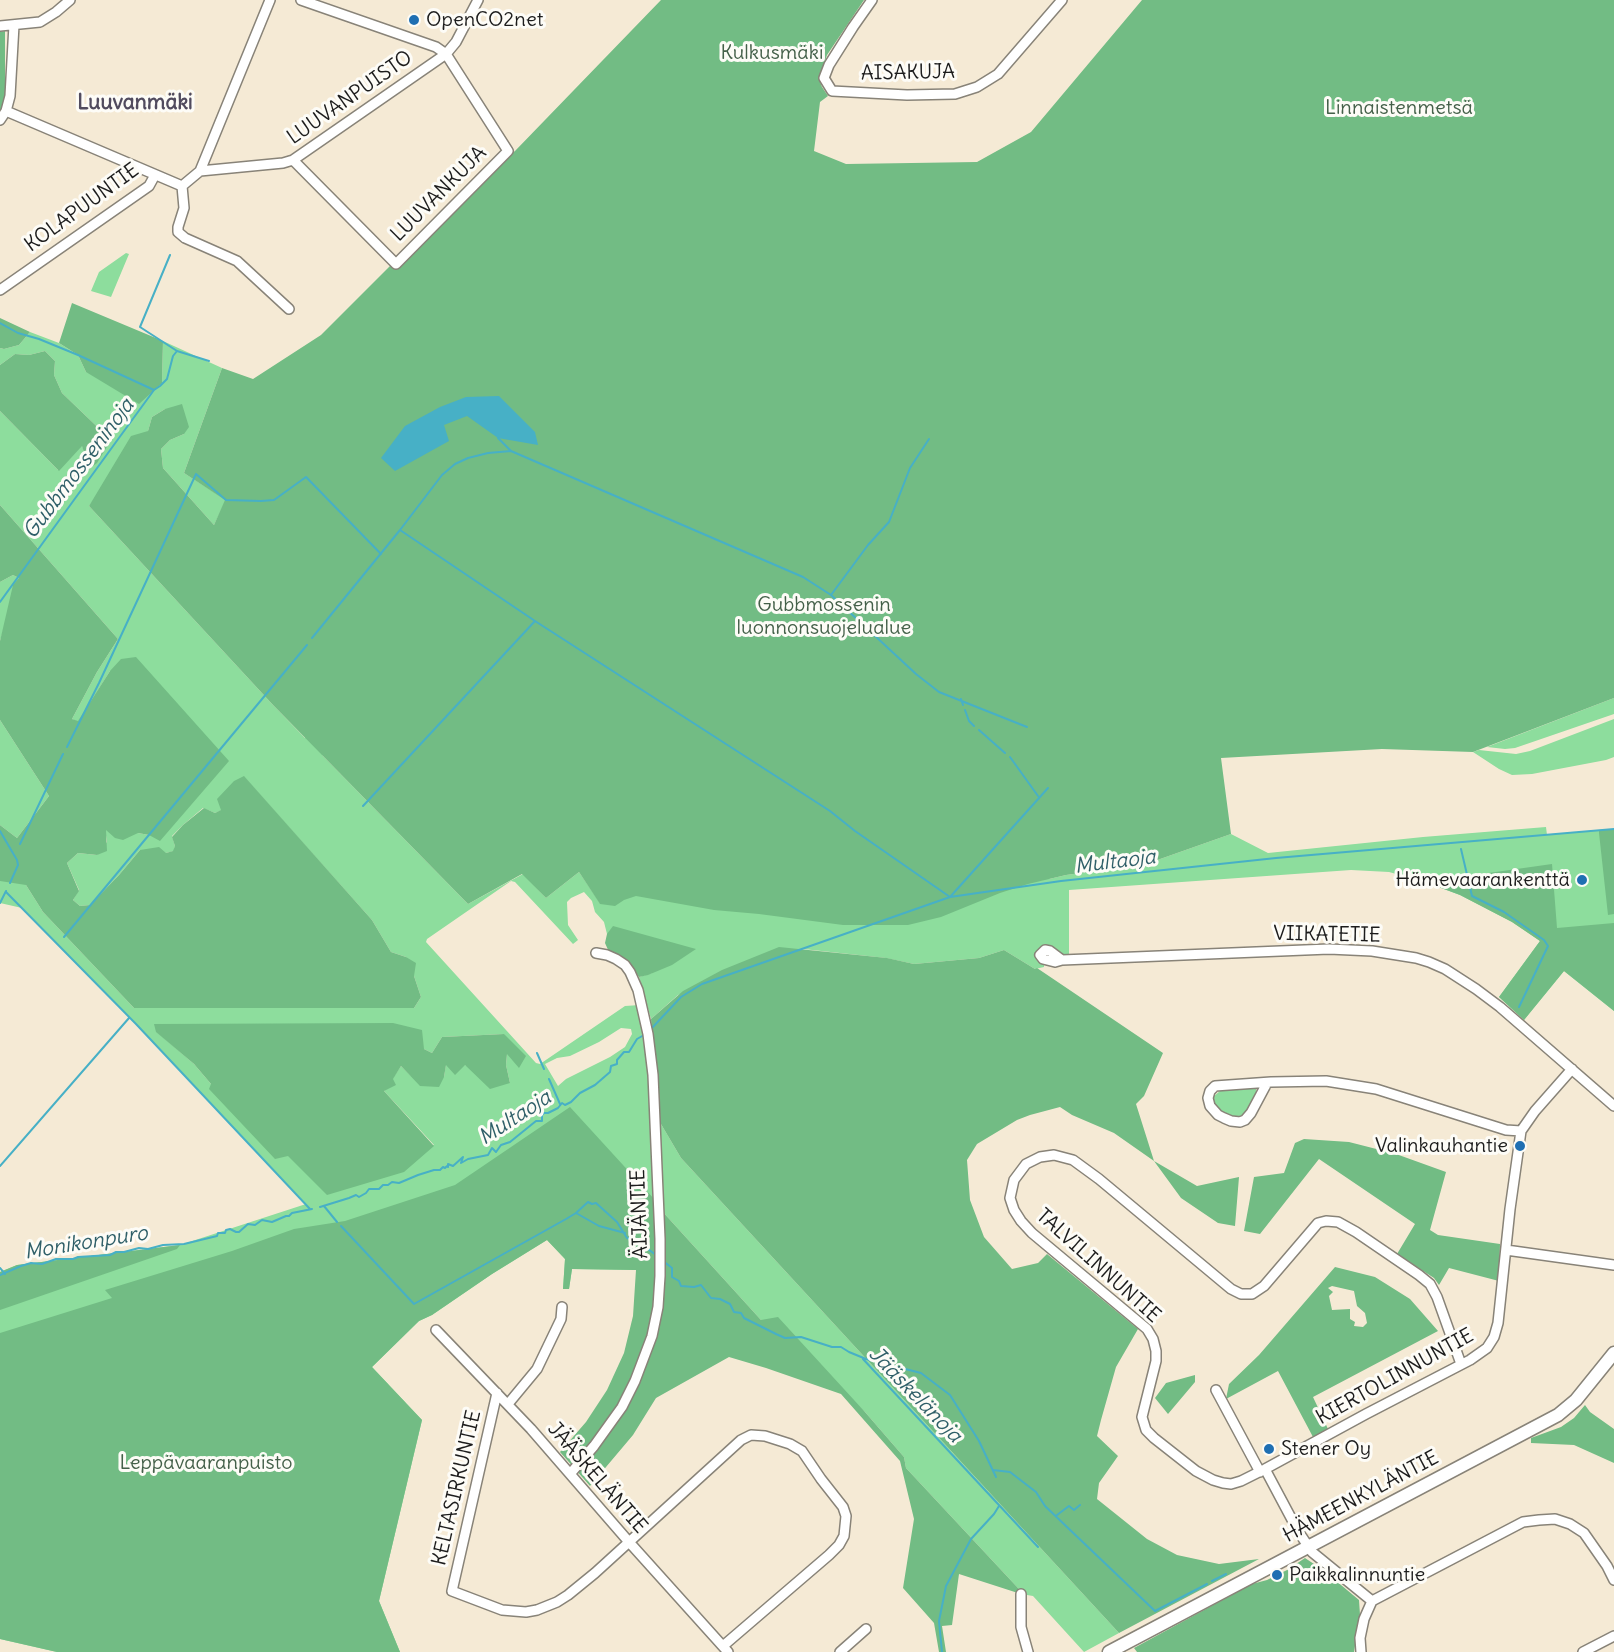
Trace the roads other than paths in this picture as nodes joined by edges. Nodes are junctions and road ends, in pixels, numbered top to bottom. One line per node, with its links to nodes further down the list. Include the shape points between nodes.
1 (69, 0): 7 (street, via 39,22)
2 (270, 0): 13 (street)
3 (301, 0): 9 (street)
4 (478, 0): 9 (street)
5 (872, 0): 6 (street, AISAKUJA, via 829,65 824,78 832,91 955,94 977,87 998,74)
6 (1062, 0)
7 (14, 25): 8 (street); 10 (street)
8 (0, 26)
9 (446, 54): 12 (street, LUUVANPUISTO); 12 (street, LUUVANKUJA, via 508,151 396,264)
10 (6, 111): 11 (street); 14 (street)
11 (0, 120)
12 (293, 160): 13 (street, LUUVANPUISTO)
13 (200, 171): 15 (street)
14 (155, 175): 15 (street); 16 (street, KOLAPUUNTIE, via 149,186)
15 (182, 186): 17 (street, via 184,208 178,232 237,261)
16 (0, 290)
17 (289, 309)
18 (596, 953): 34 (street, ÄIJÄNTIE, via 616,959 630,972 648,1034 660,1276 652,1336 635,1381 622,1407)
19 (1062, 960): 20 (street, VIIKATETIE, via 1326,950 1402,955 1437,966 1476,988)
20 (1572, 1069): 22 (street, VIIKATETIE); 23 (street)
21 (1267, 1083): 21 (street, via 1215,1086 1208,1098 1210,1106 1231,1121 1245,1120); 23 (street, via 1348,1083 1506,1130)
22 (1614, 1106)
23 (1521, 1131): 24 (street, KIERTOLINNUNTIE)
24 (1506, 1251): 25 (street); 29 (street, KIERTOLINNUNTIE, via 1494,1337 1483,1352)
25 (1614, 1265)
26 (562, 1307): 32 (street, KELTASIRKUNTIE, via 561,1319 537,1369)
27 (436, 1330): 31 (street, JÄÄSKELÄNTIE)
28 (1614, 1354): 36 (street, HÄMEENKYLÄNTIE, via 1576,1400 1558,1415)
29 (1461, 1364): 33 (street, KIERTOLINNUNTIE); 33 (street, TALVILINNUNTIE, via 1430,1284 1338,1222 1314,1226 1260,1289 1241,1294 1073,1160 1054,1155 1026,1164 1014,1180 1010,1198 1021,1221 1147,1329 1153,1339 1156,1361 1143,1411 1146,1430 1213,1480 1231,1484)
30 (1216, 1390): 33 (street)
31 (497, 1393): 32 (street, JÄÄSKELÄNTIE); 35 (street, KELTASIRKUNTIE, via 452,1590 502,1610 537,1610 581,1586)
32 (508, 1404): 34 (street, JÄÄSKELÄNTIE)
33 (1262, 1470): 36 (street)
34 (570, 1474): 35 (street, JÄÄSKELÄNTIE)
35 (629, 1542): 42 (street, JÄÄSKELÄNTIE); 42 (street, via 741,1440 751,1435 779,1439 802,1451 843,1507 844,1536 839,1545)
36 (1308, 1547): 39 (street); 45 (street, HÄMEENKYLÄNTIE)
37 (1614, 1580): 39 (street, via 1584,1533 1555,1519 1539,1520 1524,1522)
38 (1021, 1594): 44 (street)
39 (1372, 1600): 46 (street, via 1364,1619)
40 (866, 1629): 43 (street)
41 (1614, 1636): 47 (street)
42 (726, 1649)
43 (840, 1652)
44 (1028, 1652)
45 (1109, 1652)
46 (1361, 1652)
47 (1583, 1652)

